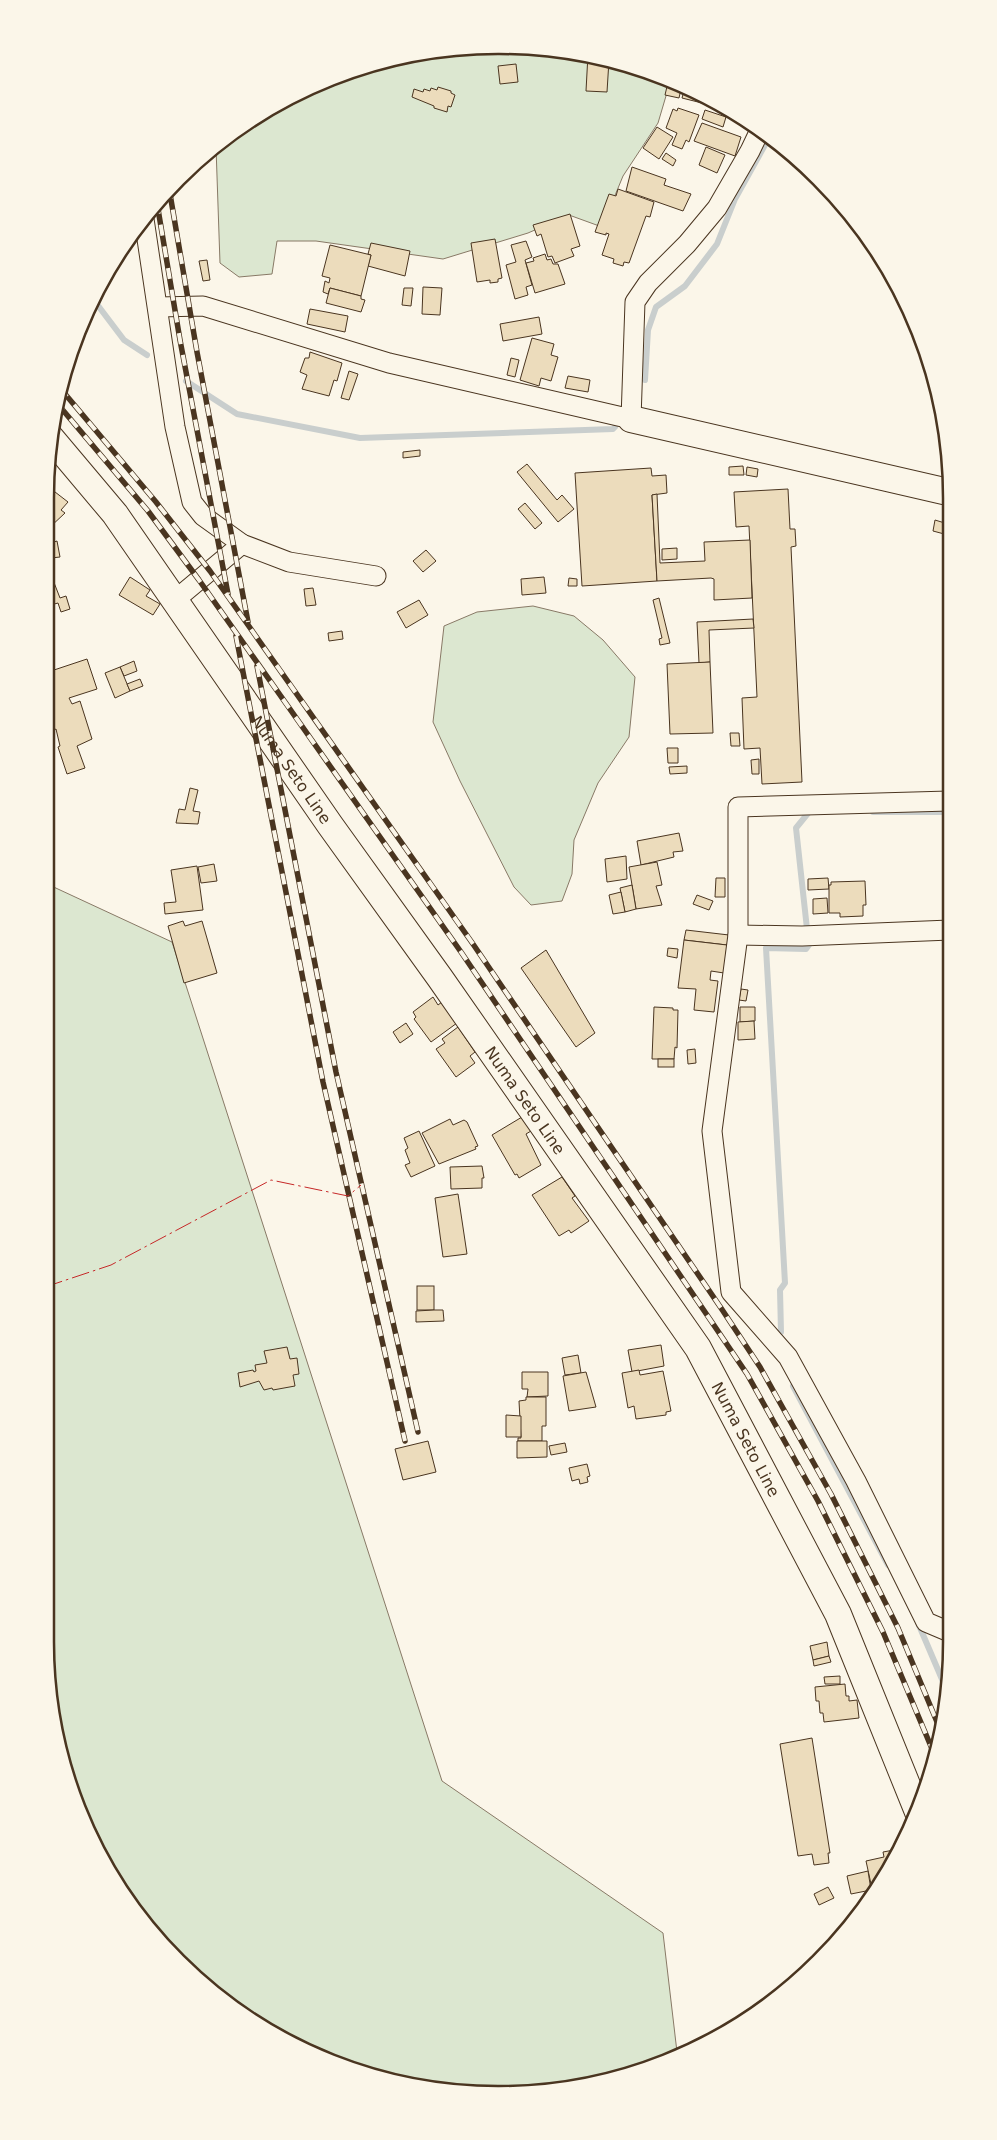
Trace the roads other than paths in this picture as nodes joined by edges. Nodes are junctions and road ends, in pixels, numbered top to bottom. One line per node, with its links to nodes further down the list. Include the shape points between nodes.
1 (757, 137): 4 (street, via 717,208 648,283 635,302)
2 (146, 228): 3 (street)
3 (158, 307): 4 (street, via 202,306 389,363); 7 (street, via 175,427 192,502 203,516)
4 (631, 420): 6 (main road)
5 (57, 446): 9 (main road, Numa Seto Line, via 115,514)
6 (943, 491)
7 (242, 544): 8 (street, via 289,562); 9 (street)
8 (376, 576)
9 (175, 600): 14 (main road, Numa Seto Line, via 698,1348 838,1614)
10 (943, 801): 12 (street, via 738,807)
11 (943, 930): 12 (street)
12 (738, 935): 13 (street, via 712,1132 731,1292 788,1357 856,1481 926,1622)
13 (943, 1629)
14 (913, 1801)

